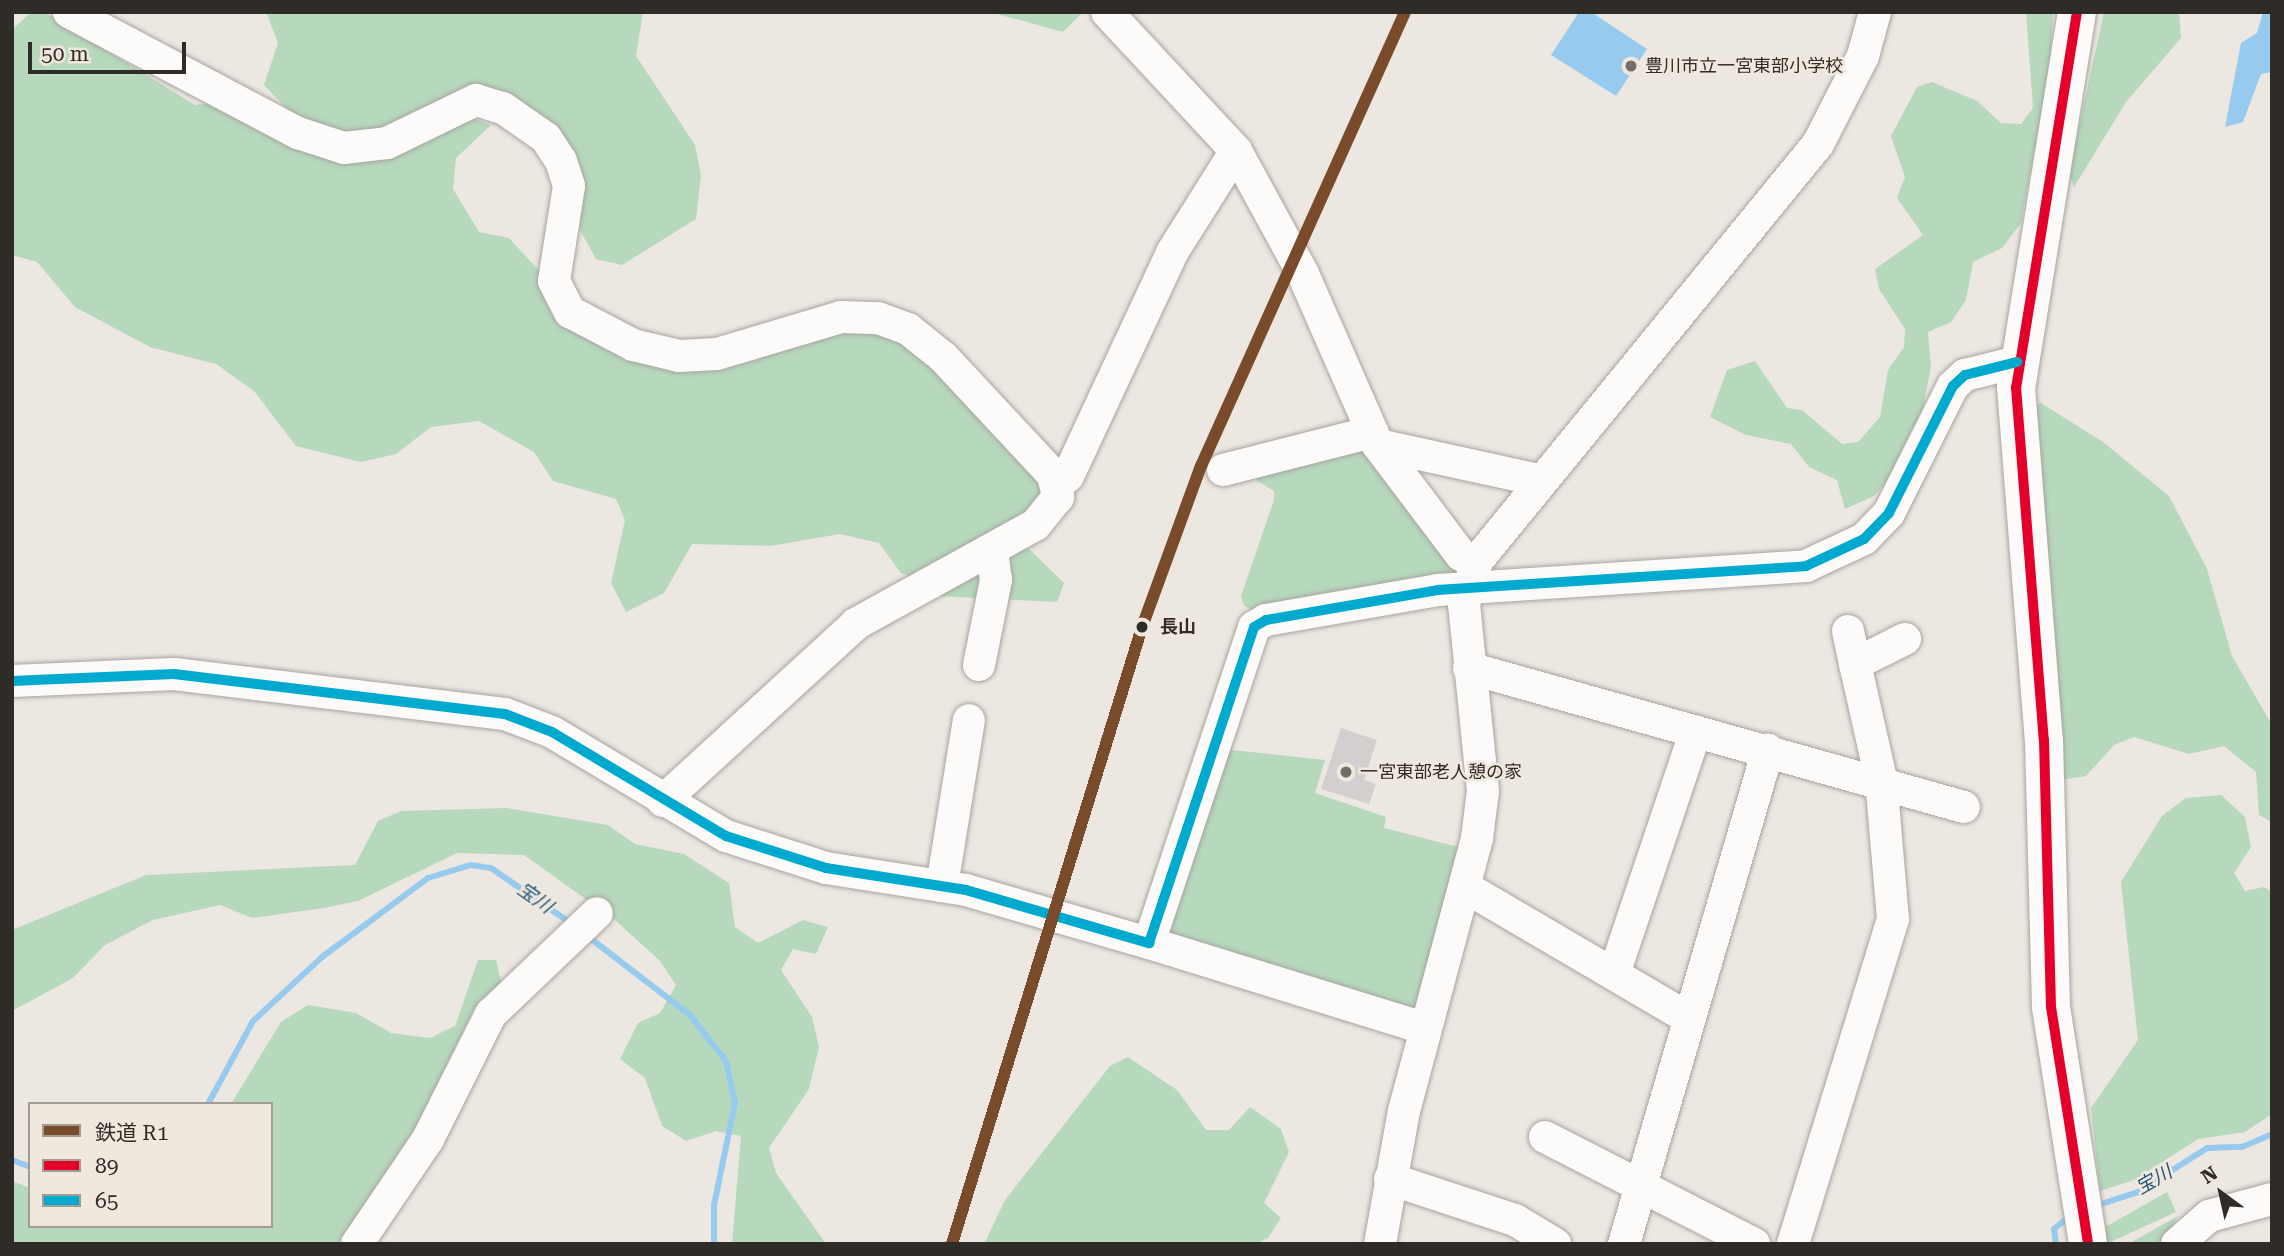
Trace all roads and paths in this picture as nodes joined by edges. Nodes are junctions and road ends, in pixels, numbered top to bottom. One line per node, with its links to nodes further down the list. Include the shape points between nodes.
1 (69, 12): 10 (street, via 298,133 344,148 387,143 476,100 503,108 546,138 561,160 569,186 554,281 570,312 633,345 679,356 717,354 841,317 878,318 908,329 943,357)
2 (1107, 12): 5 (street)
3 (1875, 12): 9 (street, via 1863,55 1818,144)
4 (2077, 12): 6 (highway)
5 (1236, 151): 7 (street, via 1303,274); 10 (street, via 1173,251 1074,464)
6 (2017, 362): 12 (street, via 1965,375 1954,386 1903,493 1864,539 1841,554 1764,571); 36 (highway, via 2046,766 2051,1007)
7 (1375, 439): 8 (street); 9 (street); 12 (street)
8 (1223, 470)
9 (1539, 480): 12 (street)
10 (1057, 485): 11 (street, via 1058,497 1035,525)
11 (992, 550): 16 (street, via 996,580); 23 (street, via 856,624)
12 (1472, 575): 17 (street); 28 (street, via 1266,620 1254,627)
13 (1848, 631): 15 (street)
14 (1905, 639): 15 (street)
15 (1855, 664): 22 (street)
16 (979, 665)
17 (1469, 668): 20 (street); 26 (street, via 1483,791)
18 (12, 681): 23 (street, via 173,674 465,706 552,732)
19 (969, 720): 25 (street)
20 (1696, 730): 21 (street); 29 (street)
21 (1768, 750): 22 (street); 30 (street)
22 (1881, 779): 24 (street); 43 (street, via 1893,919)
23 (663, 801): 25 (street, via 772,852)
24 (1964, 807)
25 (942, 886): 28 (street, via 1079,920)
26 (1465, 887): 29 (street); 31 (street)
27 (597, 914): 38 (street, via 491,1014 428,1139)
28 (1149, 943): 31 (street)
29 (1615, 971): 30 (street)
30 (1687, 1017): 34 (street)
31 (1424, 1028): 33 (street)
32 (1545, 1137): 34 (street)
33 (1391, 1179): 37 (street); 39 (street)
34 (1644, 1188): 41 (street); 42 (street)
35 (2272, 1199): 44 (street, via 2209,1216)
36 (2084, 1222)
37 (1512, 1232): 40 (street)
38 (357, 1244)
39 (1380, 1244)
40 (1555, 1244)
41 (1624, 1244)
42 (1754, 1244)
43 (1793, 1244)
44 (2177, 1244)

